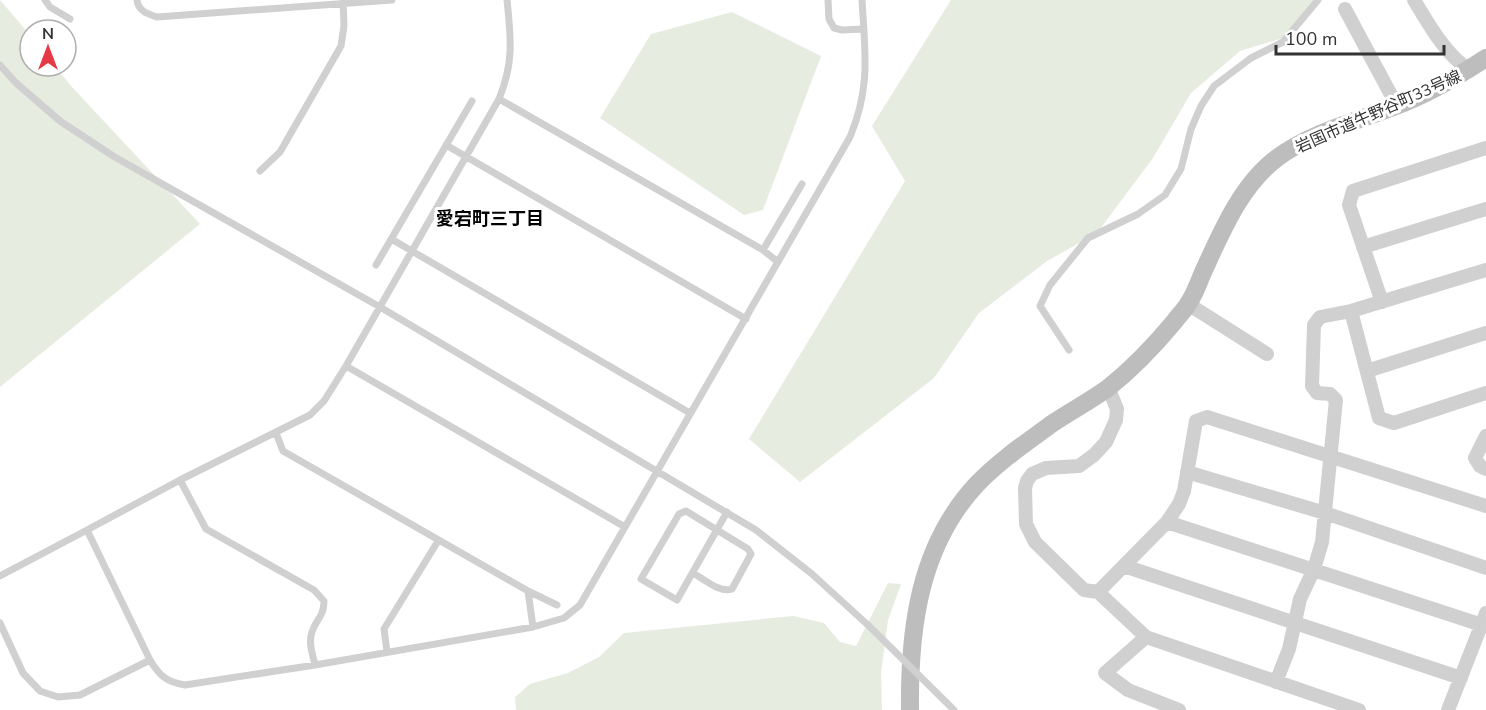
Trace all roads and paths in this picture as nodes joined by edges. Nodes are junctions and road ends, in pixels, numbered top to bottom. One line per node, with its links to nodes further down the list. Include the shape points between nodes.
1 (45, 0): 11 (lane)
2 (137, 0): 9 (lane, via 145,14 157,17)
3 (392, 0): 9 (lane)
4 (507, 0): 16 (lane, via 512,50)
5 (828, 0): 12 (lane, via 829,19 834,28)
6 (862, 0): 12 (lane)
7 (1318, 0): 38 (lane, via 1283,42 1251,58 1214,86 1191,129 1181,169 1165,195 1138,214 1088,238 1050,285 1040,306)
8 (1414, 0): 15 (street, via 1440,40)
9 (344, 2): 22 (lane, via 341,46 280,152)
10 (1344, 9): 18 (street)
11 (68, 18)
12 (863, 29): 29 (lane, via 866,68 860,113)
13 (1486, 58): 15 (street, 岩国市道牛野谷町33号線)
14 (0, 65): 34 (lane, via 60,122 112,156)
15 (1469, 70): 18 (street, 岩国市道牛野谷町33号線)
16 (499, 99): 21 (lane); 27 (lane)
17 (472, 101): 19 (lane)
18 (1397, 106): 33 (street, 岩国市道牛野谷町33号線, via 1313,137 1277,158 1240,199)
19 (446, 145): 21 (lane); 25 (lane)
20 (1486, 148): 26 (street, via 1353,191 1349,205)
21 (466, 156): 28 (lane); 36 (lane)
22 (260, 171)
23 (802, 184): 27 (lane)
24 (1486, 209): 26 (street)
25 (393, 240): 28 (lane); 30 (lane)
26 (1363, 247): 32 (street)
27 (763, 250): 29 (lane)
28 (411, 251): 34 (lane); 44 (lane)
29 (778, 262): 36 (lane)
30 (376, 265)
31 (1486, 270): 32 (street)
32 (1382, 302): 35 (street)
33 (1188, 304): 39 (street); 42 (street, 岩国市道牛野谷町33号線, via 1160,339)
34 (380, 307): 40 (lane); 49 (lane)
35 (1352, 311): 41 (street); 47 (street, via 1320,317 1314,325 1311,386 1317,393 1330,394 1336,400)
36 (746, 320): 44 (lane)
37 (1486, 333): 41 (street)
38 (1069, 350)
39 (1267, 354)
40 (346, 366): 45 (lane, via 310,415); 56 (lane)
41 (1367, 370): 43 (street, via 1379,417 1394,423)
42 (1108, 387): 66 (street, via 1117,409 1106,442 1079,466 1039,470 1032,474 1025,488 1026,524 1035,542 1084,590); 79 (street, 岩国市道牛野谷町33号線, via 1005,459 978,483 948,523 928,563 918,598)
43 (1486, 393)
44 (690, 413): 49 (lane)
45 (276, 433): 51 (lane); 59 (lane, via 283,451)
46 (1486, 436): 48 (street, via 1474,458)
47 (1332, 456): 50 (street, via 1207,417 1196,421); 52 (street); 54 (street)
48 (1486, 469)
49 (658, 470): 53 (lane); 56 (lane)
50 (1187, 472): 54 (street); 55 (street, via 1184,491)
51 (180, 480): 57 (lane); 75 (lane, via 206,529 314,591 324,601 324,612 312,632 310,645)
52 (1486, 506)
53 (727, 512): 58 (lane); 80 (lane, bridge, via 812,574)
54 (1325, 513): 61 (street); 62 (street)
55 (1167, 522): 60 (street); 62 (street)
56 (625, 527): 71 (lane, via 580,605 564,618)
57 (87, 530): 64 (lane); 74 (lane)
58 (717, 530): 63 (lane); 63 (lane, via 751,554 732,589 722,590); 63 (lane, via 686,511 679,513 641,579 677,600)
59 (438, 542): 65 (lane); 73 (lane, via 384,629)
60 (1124, 566): 66 (street); 70 (street)
61 (1486, 568)
62 (1314, 569): 68 (street); 70 (street)
63 (693, 573)
64 (0, 576)
65 (528, 591): 67 (lane); 71 (lane)
66 (1098, 592): 72 (street)
67 (557, 605)
68 (1484, 619): 76 (street)
69 (0, 623): 74 (lane, via 23,674 40,691 58,697 80,695)
70 (1293, 623): 76 (street); 77 (street)
71 (533, 627): 73 (lane)
72 (1146, 637): 77 (street); 81 (street, via 1105,674 1128,690)
73 (387, 652): 75 (lane)
74 (150, 660): 75 (lane, via 159,675 171,683 185,685)
75 (315, 665)
76 (1461, 678): 82 (street)
77 (1276, 682): 78 (street)
78 (1350, 709)
79 (910, 710)
80 (954, 710)
81 (1179, 710)
82 (1448, 710)

